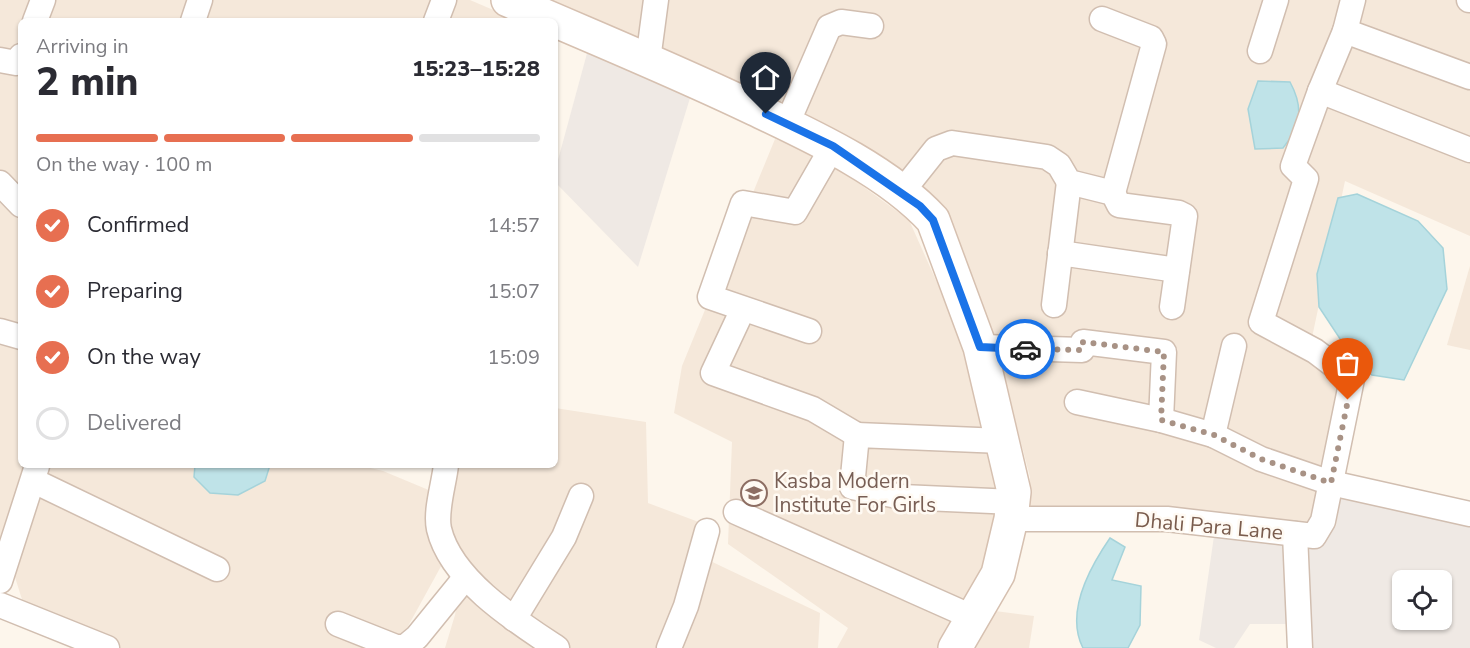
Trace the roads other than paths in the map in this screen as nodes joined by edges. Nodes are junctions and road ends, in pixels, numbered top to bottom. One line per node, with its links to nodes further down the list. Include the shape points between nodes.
1 (43, 0): 8 (street)
2 (200, 0): 9 (street)
3 (444, 0): 10 (street)
4 (508, 0): 11 (main road)
5 (656, 0): 19 (street)
6 (1276, 0): 16 (street)
7 (1353, 0): 15 (street)
8 (35, 18)
9 (194, 18)
10 (437, 18)
11 (550, 18)
12 (1102, 19): 28 (street, via 1151,38 1154,44)
13 (558, 21): 19 (main road)
14 (871, 26): 22 (street, via 841,22 830,27)
15 (1345, 31): 20 (street); 21 (street)
16 (1260, 51)
17 (0, 60): 18 (street)
18 (18, 60)
19 (648, 60): 22 (main road)
20 (1470, 77)
21 (1320, 90): 24 (street); 47 (street, via 1293,166 1306,179 1261,322 1315,351 1352,379)
22 (787, 124): 23 (main road)
23 (833, 146): 27 (main road); 34 (street, via 795,212 743,203 710,297)
24 (1470, 150)
25 (1069, 182): 27 (street, via 1059,165 1047,157 952,143 936,149); 28 (street); 30 (street)
26 (0, 183): 29 (street)
27 (901, 193): 39 (main road, via 920,206 940,232)
28 (1113, 193): 31 (street, via 1123,206 1185,216)
29 (18, 202)
30 (1060, 254): 31 (street); 32 (street)
31 (1178, 270): 33 (street)
32 (1054, 305)
33 (1172, 307)
34 (743, 309): 36 (street); 42 (street, via 712,373 813,410)
35 (0, 331): 37 (street)
36 (809, 331)
37 (18, 336)
38 (1234, 346): 43 (street)
39 (980, 347): 41 (street, via 1082,350 1083,342 1164,352); 44 (main road)
40 (1077, 402): 41 (street)
41 (1161, 420): 43 (street)
42 (857, 435): 44 (street); 49 (street, Dhali Para Lane, via 852,487)
43 (1214, 435): 47 (street, via 1261,459)
44 (1002, 441): 49 (main road)
45 (447, 468): 55 (street, via 439,529)
46 (36, 473): 54 (street); 56 (street)
47 (1331, 483): 51 (street); 53 (street, Dhali Para Lane, via 1323,521 1314,536)
48 (581, 496): 59 (street, via 561,544)
49 (1013, 510): 53 (street, Dhali Para Lane, via 1167,519); 58 (main road, via 998,574)
50 (736, 512): 58 (street)
51 (1470, 514)
52 (707, 531): 63 (street, via 687,606)
53 (1295, 534): 65 (street)
54 (217, 569)
55 (465, 578): 59 (street); 60 (street, via 417,638 405,647)
56 (0, 581)
57 (0, 605): 61 (street)
58 (972, 617): 64 (main road)
59 (514, 619): 62 (street)
60 (338, 624)
61 (107, 648)
62 (557, 648)
63 (669, 648)
64 (955, 648)
65 (1300, 648)

